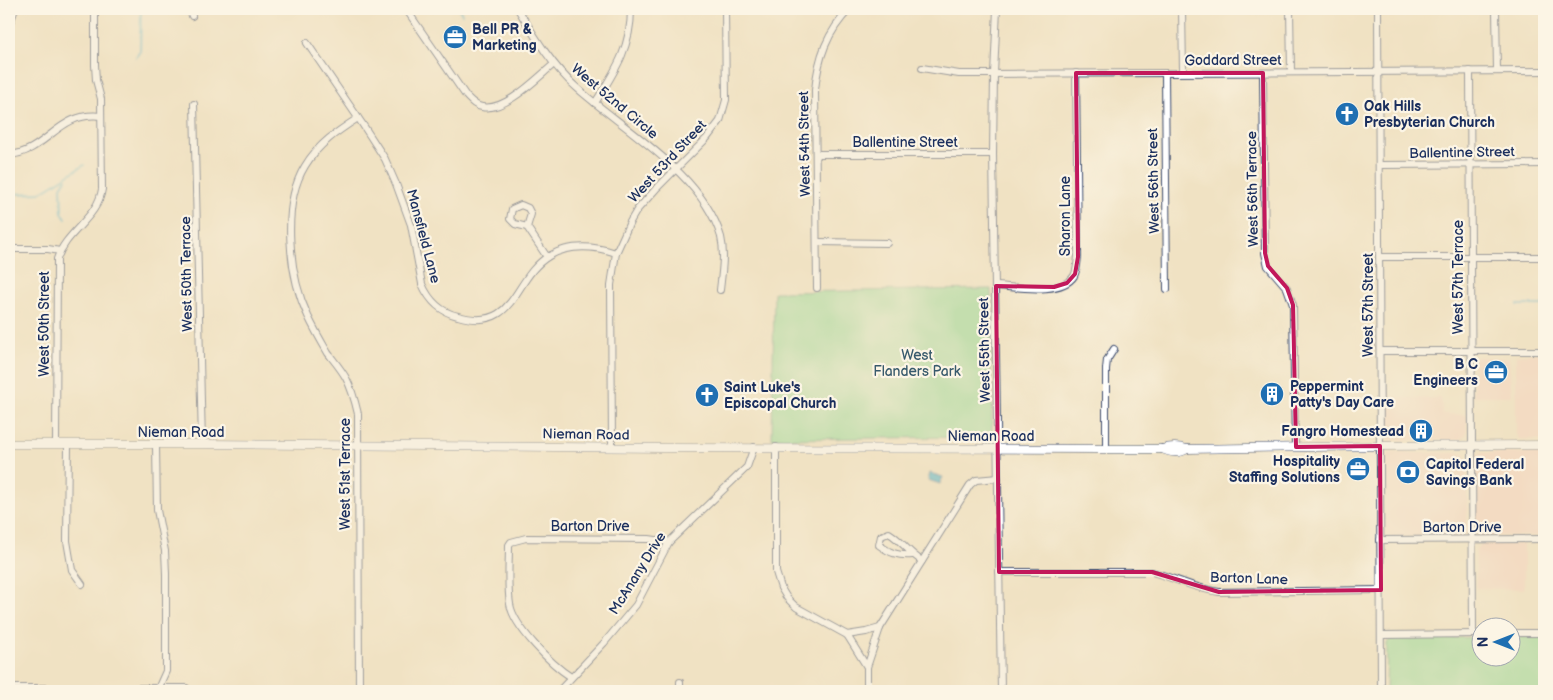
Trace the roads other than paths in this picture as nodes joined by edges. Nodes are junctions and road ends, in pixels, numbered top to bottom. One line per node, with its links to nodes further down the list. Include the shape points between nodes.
1 (14, 9): 13 (street)
2 (95, 9): 29 (street, West 50th Street, via 95,65)
3 (406, 9): 15 (street, via 466,96 481,107 504,104)
4 (518, 9): 15 (street, West 52nd Circle)
5 (631, 9): 27 (street, via 630,31 620,61)
6 (725, 9): 37 (street, West 53rd Street, via 724,109 712,134)
7 (850, 9): 31 (street, West 54th Street, via 826,41 817,70)
8 (997, 9): 26 (street, West 55th Street)
9 (1182, 9): 20 (street)
10 (1290, 9): 22 (street)
11 (1378, 9): 23 (street, West 57th Street)
12 (1496, 9): 18 (street)
13 (9, 26)
14 (307, 43): 30 (street, Mansfield Lane)
15 (554, 64): 27 (street, West 52nd Circle)
16 (922, 68): 26 (street, Goddard Street, via 959,74)
17 (1470, 71): 18 (street, Goddard Street); 23 (street, Goddard Street); 36 (street, West 57th Terrace)
18 (1497, 71): 19 (street, Goddard Street)
19 (1544, 71)
20 (1184, 72): 21 (street, Goddard Street); 25 (street, Goddard Street)
21 (1263, 72): 22 (street, Goddard Street); 68 (street, West 56th Terrace, via 1265,252 1268,266 1287,288 1293,305)
22 (1290, 72): 23 (street, Goddard Street)
23 (1379, 72): 35 (street, West 57th Street)
24 (1076, 73): 25 (street, Goddard Street); 26 (street, Goddard Street); 48 (street, Sharon Lane, via 1078,257 1074,274 1067,283 1054,287)
25 (1165, 73): 50 (street, West 56th Street)
26 (994, 74): 32 (street, West 55th Street)
27 (595, 103): 37 (street, West 52nd Circle, via 645,141)
28 (194, 104): 59 (street, West 50th Terrace)
29 (101, 116): 33 (street, via 83,115 72,119 28,150); 42 (street, West 50th Street, via 101,197 94,211)
30 (358, 118): 44 (street, Mansfield Lane, via 375,142 396,184 411,225 422,284 440,309 467,319 485,319 497,314 510,304 534,268); 61 (street, West 51st Terrace, via 325,141 305,166 295,191 291,225 292,256 300,295 319,339 353,395 358,414)
31 (816, 154): 32 (street, Ballentine Street); 39 (street, West 54th Street)
32 (993, 154): 48 (street, West 55th Street)
33 (9, 155)
34 (1544, 164): 36 (street, Ballentine Street)
35 (1380, 165): 36 (street, Ballentine Street); 45 (street, West 57th Street)
36 (1470, 165): 47 (street, West 57th Terrace)
37 (675, 170): 43 (street, West 53rd Street, via 637,210); 51 (street, West 52nd Circle, via 696,191 714,219 724,260)
38 (526, 227): 44 (street)
39 (817, 242): 40 (street); 49 (street, West 54th Street)
40 (887, 243)
41 (9, 249): 42 (street)
42 (60, 251): 57 (street, West 50th Street, via 56,270)
43 (616, 253): 44 (street, Mansfield Lane, via 584,247); 64 (street, West 53rd Street, via 611,285)
44 (547, 257)
45 (1380, 257): 47 (street); 54 (street, West 57th Street)
46 (1544, 257): 47 (street)
47 (1472, 258): 53 (street, West 57th Terrace)
48 (996, 286): 70 (street, West 55th Street)
49 (817, 288)
50 (1167, 289)
51 (720, 290)
52 (1114, 350): 69 (street, via 1107,360 1106,369)
53 (1471, 350): 54 (street); 55 (street); 62 (street, West 57th Terrace)
54 (1380, 351): 65 (street, West 57th Street)
55 (1544, 351)
56 (9, 444): 57 (main road, Nieman Road)
57 (56, 444): 58 (main road, Nieman Road)
58 (68, 444): 60 (main road, Nieman Road); 79 (street, via 67,541 72,570)
59 (202, 444): 60 (main road, Nieman Road); 61 (main road, Nieman Road)
60 (156, 445): 93 (street, via 157,510 166,574 166,671)
61 (357, 445): 64 (main road, Nieman Road); 94 (street, West 51st Terrace)
62 (1471, 445): 63 (main road, Nieman Road); 65 (main road, Nieman Road); 74 (street, West 57th Terrace)
63 (1544, 445)
64 (612, 446): 66 (main road, Nieman Road)
65 (1380, 446): 68 (main road, Nieman Road); 73 (street, West 57th Street)
66 (754, 447): 67 (main road, Nieman Road); 75 (street, McAnany Drive, via 747,467)
67 (776, 447): 70 (main road, Nieman Road); 86 (street, via 776,572 781,588 796,607)
68 (1296, 447): 69 (main road, Nieman Road)
69 (1106, 448): 70 (main road, Nieman Road)
70 (998, 449): 71 (street, West 55th Street)
71 (998, 478): 77 (street, via 976,480 970,485); 78 (street, West 55th Street)
72 (1544, 539): 74 (street, Barton Drive)
73 (1380, 540): 74 (street, Barton Drive); 80 (street, West 57th Street)
74 (1472, 540): 81 (street, West 57th Terrace)
75 (669, 542): 89 (street, McAnany Drive, via 636,605); 89 (street, Barton Drive, via 649,538 526,538 511,542 510,596 518,625)
76 (912, 555): 76 (street, via 889,533 881,536 879,545 888,551 902,556); 77 (street)
77 (922, 561): 82 (street)
78 (999, 572): 80 (street, Barton Lane, via 1152,572 1218,592); 98 (street, West 55th Street)
79 (82, 584)
80 (1381, 590): 87 (street, West 57th Street)
81 (1473, 618)
82 (880, 628): 86 (street); 88 (street)
83 (1544, 633): 85 (street)
84 (1470, 634): 87 (street)
85 (1520, 634)
86 (847, 635): 88 (street)
87 (1381, 635): 99 (street, West 57th Street)
88 (867, 667): 97 (street)
89 (572, 677): 95 (street, McAnany Drive)
90 (680, 682): 96 (street)
91 (9, 688): 93 (street)
92 (186, 688): 93 (street)
93 (157, 690)
94 (359, 691)
95 (559, 691)
96 (680, 691)
97 (867, 691)
98 (1001, 691)
99 (1382, 691)

